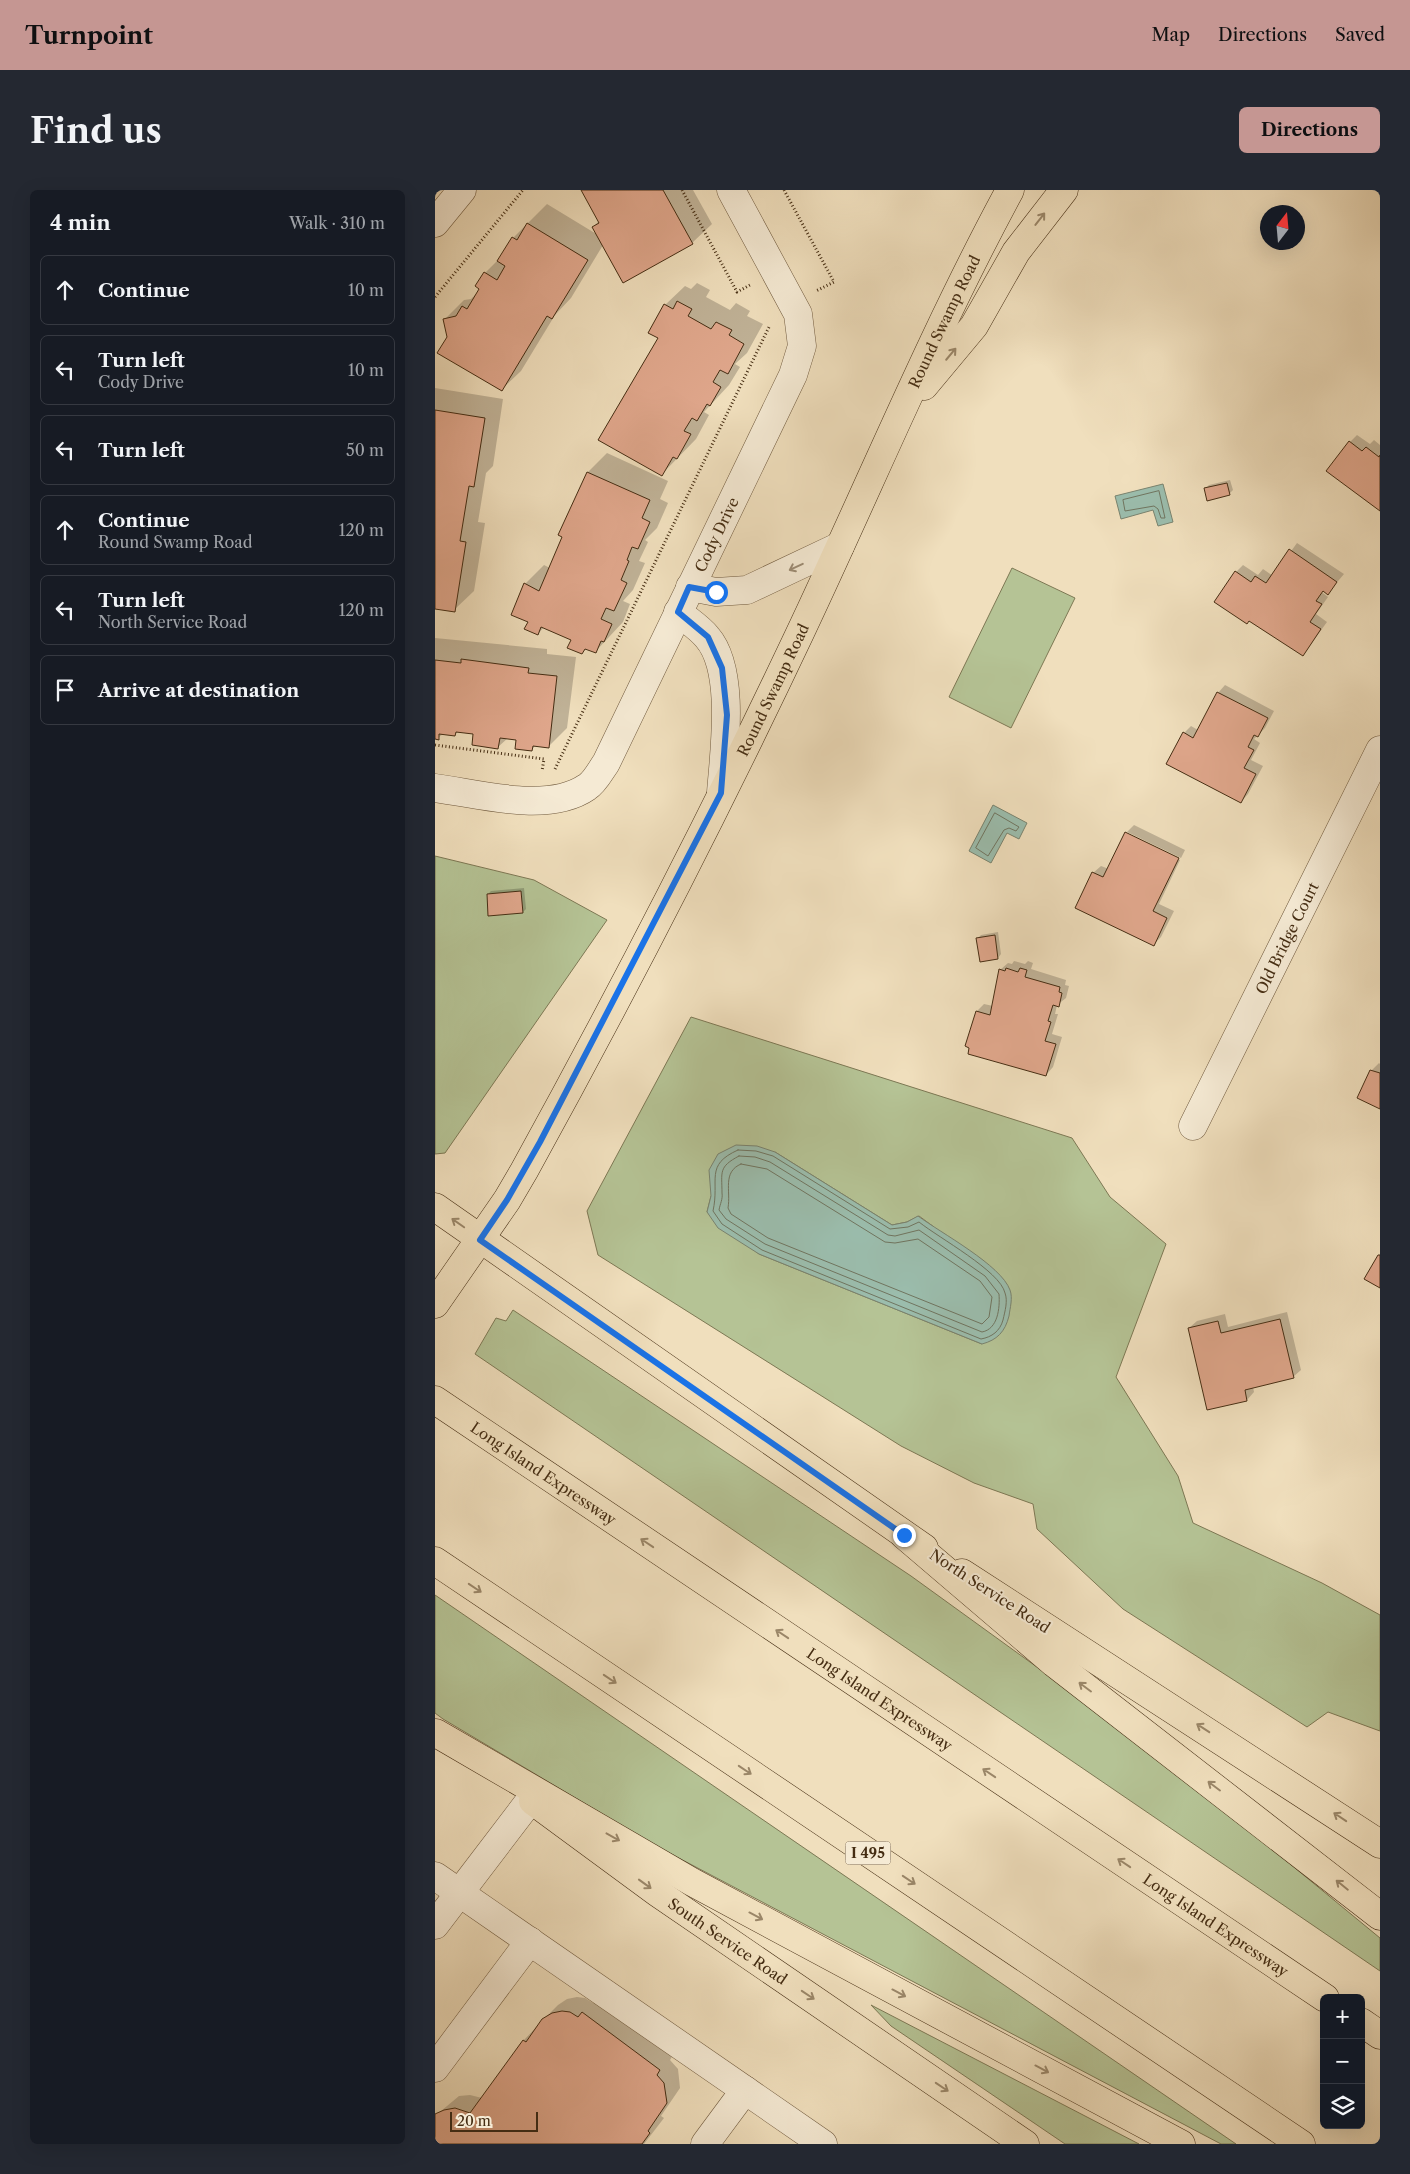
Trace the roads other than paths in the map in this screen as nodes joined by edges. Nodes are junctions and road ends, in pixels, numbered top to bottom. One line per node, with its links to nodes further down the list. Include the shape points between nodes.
1 (462, 190): 5 (street)
2 (731, 190): 8 (street, Cody Drive, via 798,314 802,346 793,375)
3 (1010, 190): 6 (main road, Round Swamp Road)
4 (1064, 190): 6 (main road, one-way to 4, via 974,326 1016,252)
5 (435, 224)
6 (897, 418): 7 (main road, Round Swamp Road)
7 (841, 546): 8 (street, one-way to 8, via 747,590 716,592); 12 (main road, Round Swamp Road)
8 (689, 587): 9 (street, Cody Drive)
9 (678, 612): 11 (street, Cody Drive, via 606,763 589,786 571,796 551,801); 12 (street, via 708,637 722,668 727,715)
10 (1380, 750): 13 (street, Old Bridge Court)
11 (435, 788)
12 (721, 793): 15 (main road, Round Swamp Road, via 540,1142)
13 (1193, 1126)
14 (435, 1207): 15 (main road, North Service Road, one-way to 14)
15 (480, 1240): 16 (main road, Round Swamp Road); 18 (main road, North Service Road)
16 (435, 1304)
17 (435, 1400): 28 (main road, Long Island Expressway, one-way to 17)
18 (904, 1535): 22 (main road, North Service Road, one-way to 18); 25 (main road, one-way to 18, via 1054,1663)
19 (435, 1561): 37 (main road, I 495, one-way to 37)
20 (435, 1733): 21 (main road, South Service Road); 36 (main road, one-way to 36, via 692,1882)
21 (531, 1799): 24 (street); 35 (main road, South Service Road, one-way to 35, via 658,1893)
22 (1380, 1844)
23 (435, 1876): 24 (street)
24 (459, 1893): 26 (street); 27 (street)
25 (1380, 1916)
26 (435, 1925)
27 (529, 1941): 31 (street); 32 (street)
28 (1320, 1995)
29 (1365, 2025): 30 (main road)
30 (1380, 2035)
31 (435, 2068)
32 (745, 2090): 33 (street); 34 (street)
33 (818, 2143)
34 (705, 2144)
35 (1025, 2144)
36 (1181, 2144)
37 (1301, 2144)

